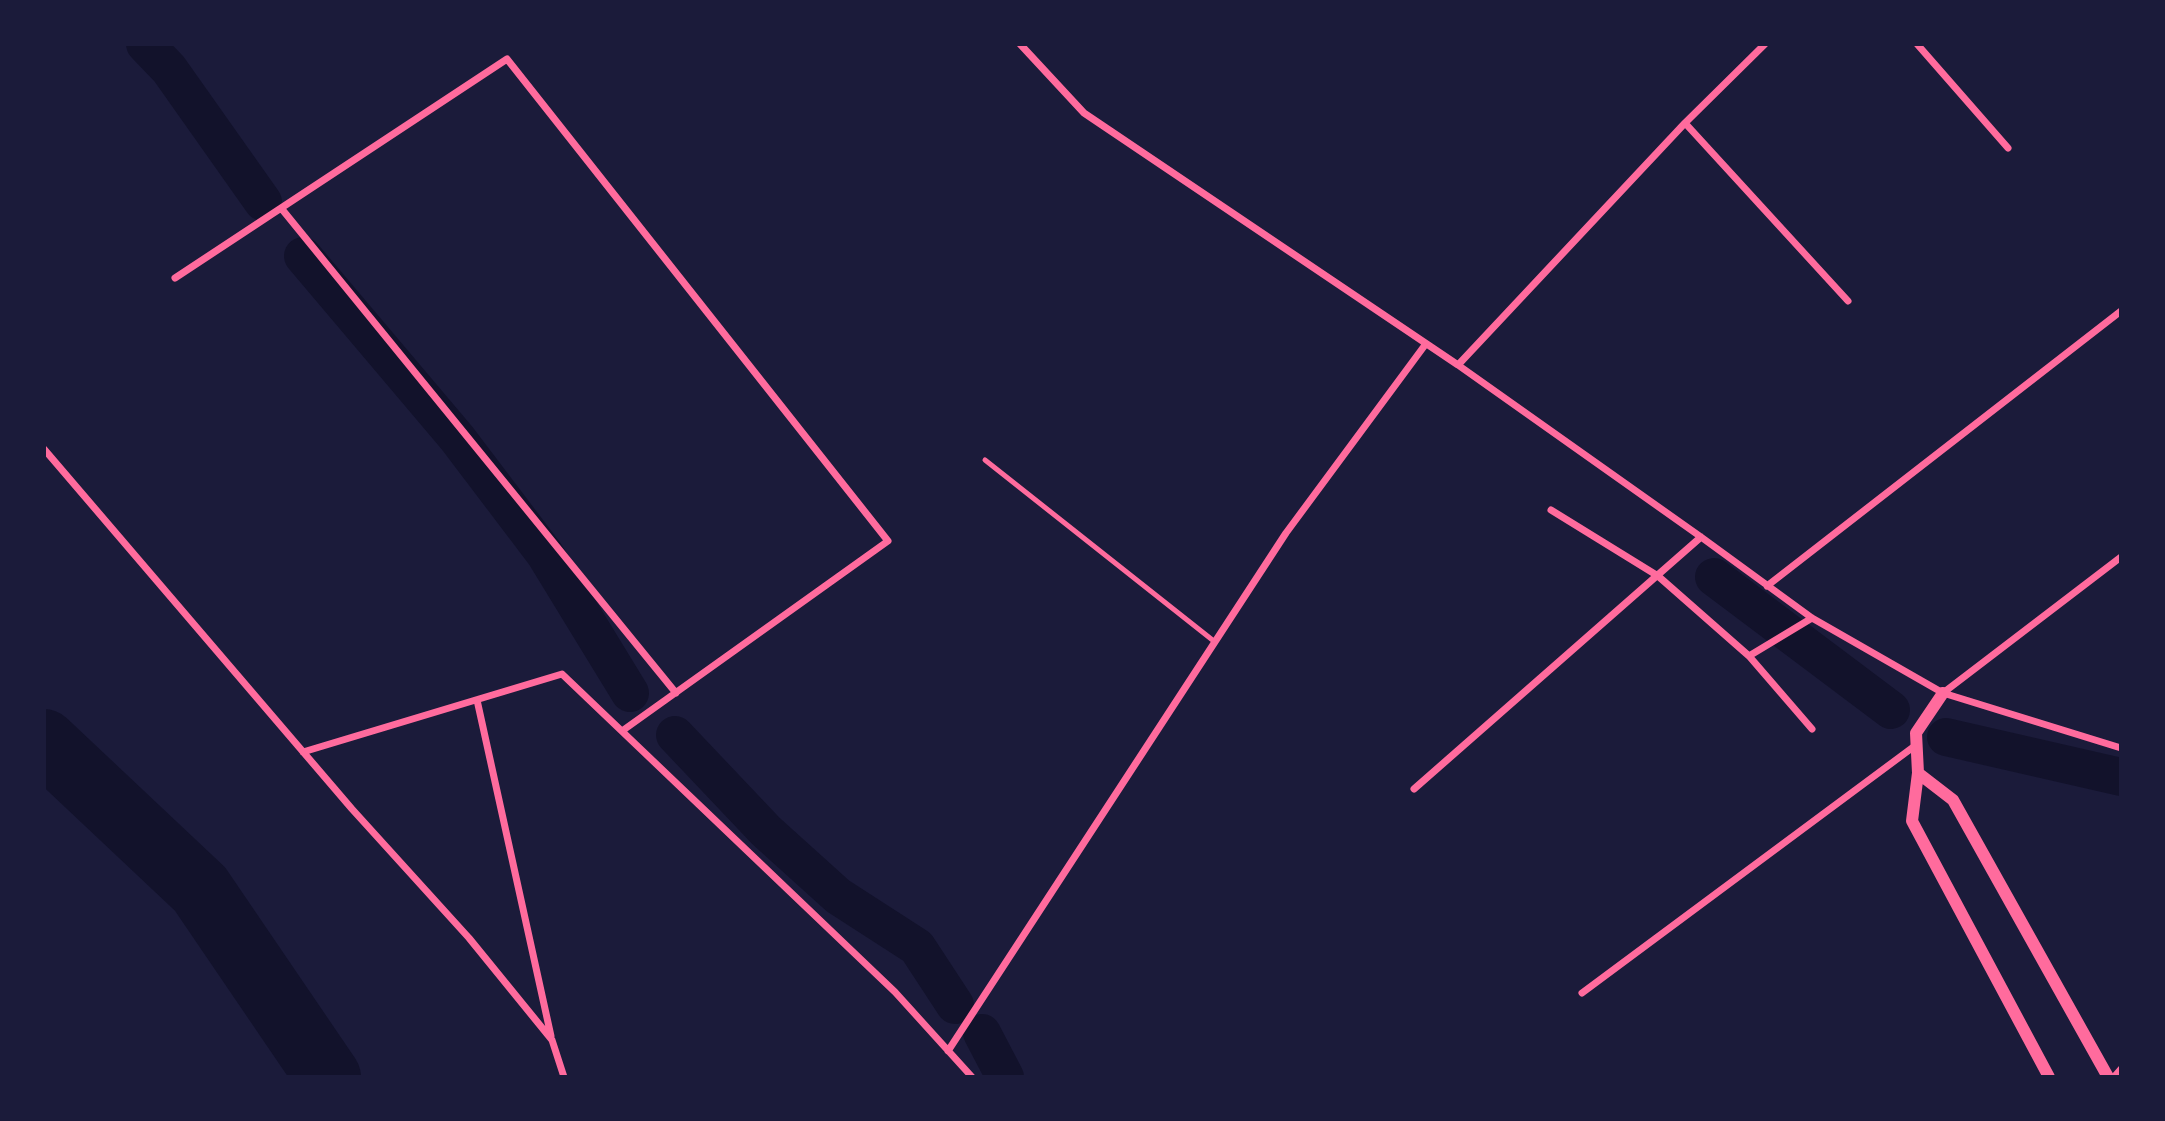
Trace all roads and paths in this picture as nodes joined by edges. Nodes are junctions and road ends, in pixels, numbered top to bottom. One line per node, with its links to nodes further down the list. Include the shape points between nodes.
1 (1020, 44): 10 (street, via 1084,113)
2 (1765, 44): 4 (street)
3 (1917, 44): 5 (street)
4 (1685, 123): 8 (street); 11 (street)
5 (2008, 148)
6 (281, 208): 7 (street); 22 (street); 22 (street, via 507,59 888,541)
7 (175, 278)
8 (1848, 300)
9 (2121, 311): 18 (street)
10 (1425, 345): 11 (street); 20 (street, via 1286,533)
11 (1458, 365): 15 (street)
12 (44, 449): 29 (street)
13 (985, 460): 20 (lane)
14 (1551, 510): 17 (street)
15 (1701, 537): 17 (street); 18 (street)
16 (2121, 557): 23 (street)
17 (1658, 576): 21 (street); 31 (street)
18 (1767, 586): 19 (street)
19 (1812, 618): 21 (street); 23 (street)
20 (1215, 642): 34 (street)
21 (1749, 656): 25 (street)
22 (676, 692): 26 (street)
23 (1943, 693): 27 (street, via 1916,733); 28 (street)
24 (477, 699): 26 (street, via 562,674); 29 (street); 33 (street)
25 (1812, 729)
26 (622, 732): 34 (street, via 895,992)
27 (1917, 744): 30 (street); 32 (street)
28 (2121, 748)
29 (303, 752): 33 (street)
30 (1918, 773): 38 (street, via 1912,821); 39 (street, via 1953,800)
31 (1414, 789)
32 (1582, 993)
33 (552, 1040): 36 (street)
34 (948, 1051): 37 (street)
35 (2121, 1069): 40 (street)
36 (564, 1077)
37 (972, 1077)
38 (2049, 1077)
39 (2108, 1077)
40 (2113, 1077)

